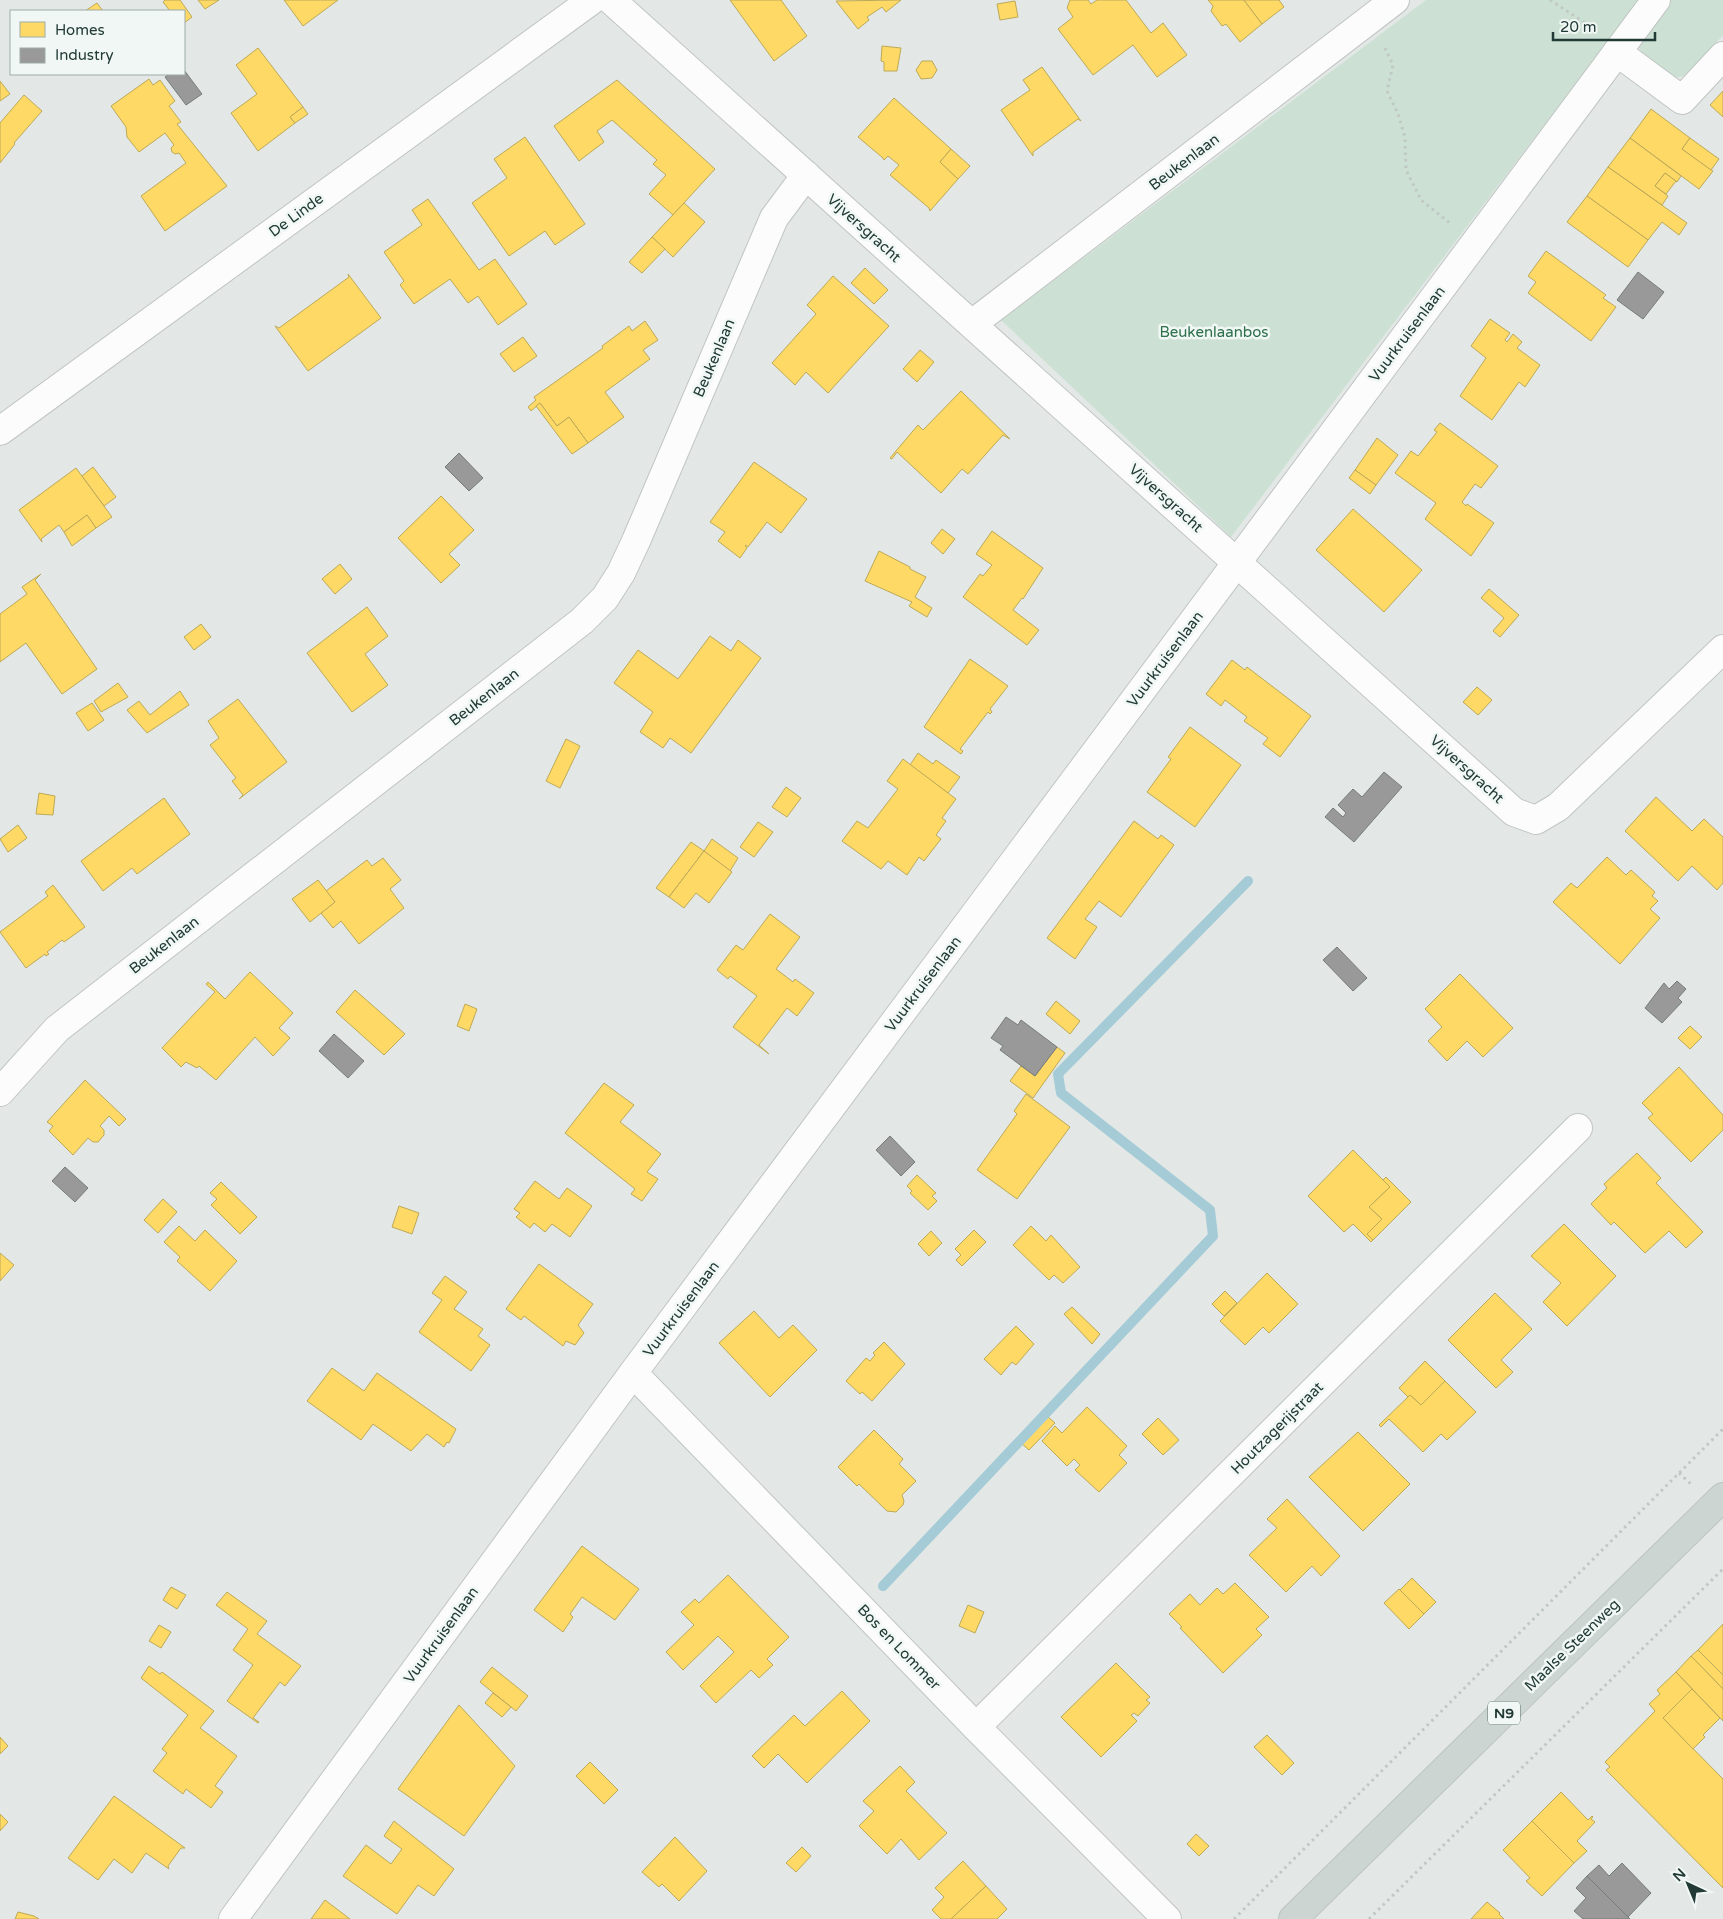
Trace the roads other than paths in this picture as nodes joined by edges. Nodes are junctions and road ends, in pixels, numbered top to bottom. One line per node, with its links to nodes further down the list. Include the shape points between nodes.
1 (592, 0): 9 (street, De Linde)
2 (611, 0): 7 (street, Vijversgracht)
3 (1395, 0): 8 (street, Beukenlaan)
4 (1656, 0): 5 (street, Vuurkruisenlaan)
5 (1617, 52): 6 (street, via 1682,100); 10 (street, Vuurkruisenlaan)
6 (1723, 56)
7 (806, 175): 8 (street, Vijversgracht); 12 (street, Beukenlaan, via 774,218 636,541 605,598 575,627 57,1029)
8 (972, 324): 10 (street, Vijversgracht)
9 (0, 431)
10 (1237, 562): 11 (street, Vijversgracht, via 1514,812 1536,820 1558,807); 14 (street, Vuurkruisenlaan)
11 (1723, 649)
12 (0, 1092)
13 (1578, 1128): 16 (street, Houtzagerijstraat)
14 (633, 1373): 16 (street, Bos en Lommer); 17 (street, Vuurkruisenlaan)
15 (1720, 1506): 19 (main road, Maalse Steenweg / N9)
16 (976, 1727): 18 (street, Bos en Lommer)
17 (233, 1919)
18 (1167, 1919)
19 (1294, 1919)

